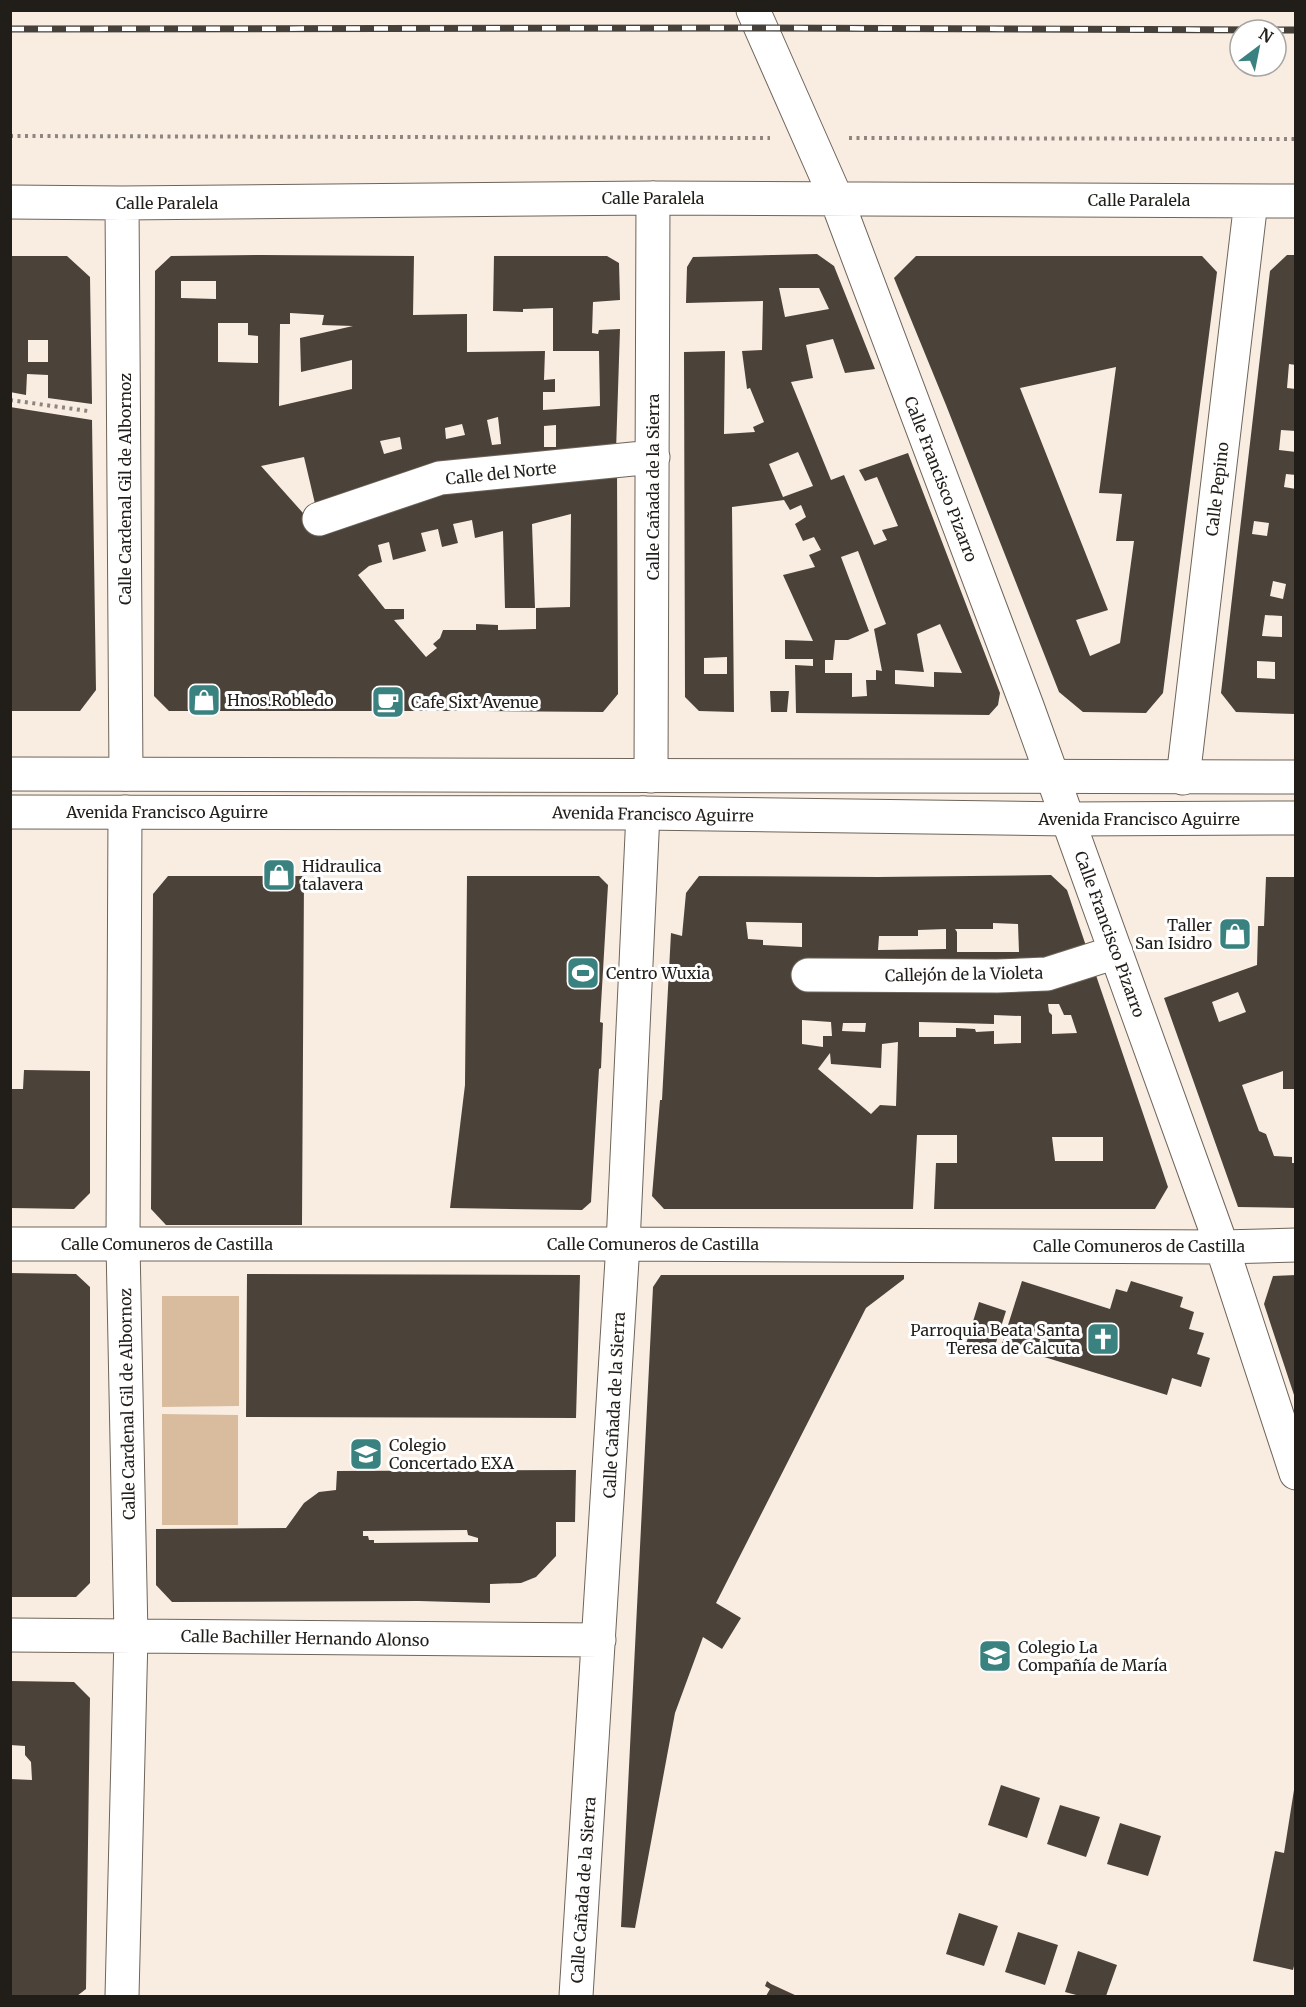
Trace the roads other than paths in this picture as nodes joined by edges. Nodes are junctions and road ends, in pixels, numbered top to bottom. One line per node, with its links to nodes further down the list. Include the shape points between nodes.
1 (753, 10): 3 (street, Calle Francisco Pizarro)
2 (653, 198): 3 (street, Calle Paralela); 7 (street, Calle Paralela); 8 (street, Calle Cañada de la Sierra)
3 (836, 198): 4 (street, Calle Paralela); 12 (street, Calle Francisco Pizarro)
4 (1251, 201): 5 (street, Calle Paralela); 15 (street, Calle Pepino)
5 (1296, 201)
6 (10, 202): 7 (street, Calle Paralela)
7 (122, 203): 11 (street, Calle Cardenal Gil de Albornoz)
8 (653, 457): 9 (street, Calle del Norte, via 440,478); 13 (street, Calle Cañada de la Sierra)
9 (319, 519)
10 (10, 774): 11 (street)
11 (126, 774): 13 (street)
12 (1052, 775): 13 (street); 15 (street); 20 (street, Calle Francisco Pizarro)
13 (651, 776)
14 (1296, 777): 15 (street)
15 (1183, 778)
16 (10, 812): 17 (street, Avenida Francisco Aguirre)
17 (125, 812): 18 (street, Avenida Francisco Aguirre); 25 (street, Calle Cardenal Gil de Albornoz)
18 (643, 813): 20 (street, Avenida Francisco Aguirre); 24 (street, Calle Cañada de la Sierra)
19 (1296, 818): 20 (street, Avenida Francisco Aguirre)
20 (1068, 819): 21 (street, Calle Francisco Pizarro)
21 (1116, 952): 22 (street, Callejón de la Violeta, via 1047,974); 27 (street, Calle Francisco Pizarro)
22 (808, 975)
23 (10, 1244): 25 (street, Calle Comuneros de Castilla)
24 (623, 1244): 25 (street, Calle Comuneros de Castilla); 27 (street, Calle Comuneros de Castilla); 31 (street, Calle Cañada de la Sierra)
25 (123, 1245): 30 (street, Calle Cardenal Gil de Albornoz)
26 (1296, 1245): 27 (street, Calle Comuneros de Castilla)
27 (1222, 1247): 28 (street, Calle Francisco Pizarro)
28 (1296, 1473)
29 (10, 1635): 30 (street, Calle Bachiller Hernando Alonso)
30 (131, 1636): 31 (street, Calle Bachiller Hernando Alonso); 32 (street, Calle Cardenal Gil de Albornoz)
31 (599, 1640): 33 (street, Calle Cañada de la Sierra)
32 (122, 1996)
33 (576, 1996)

